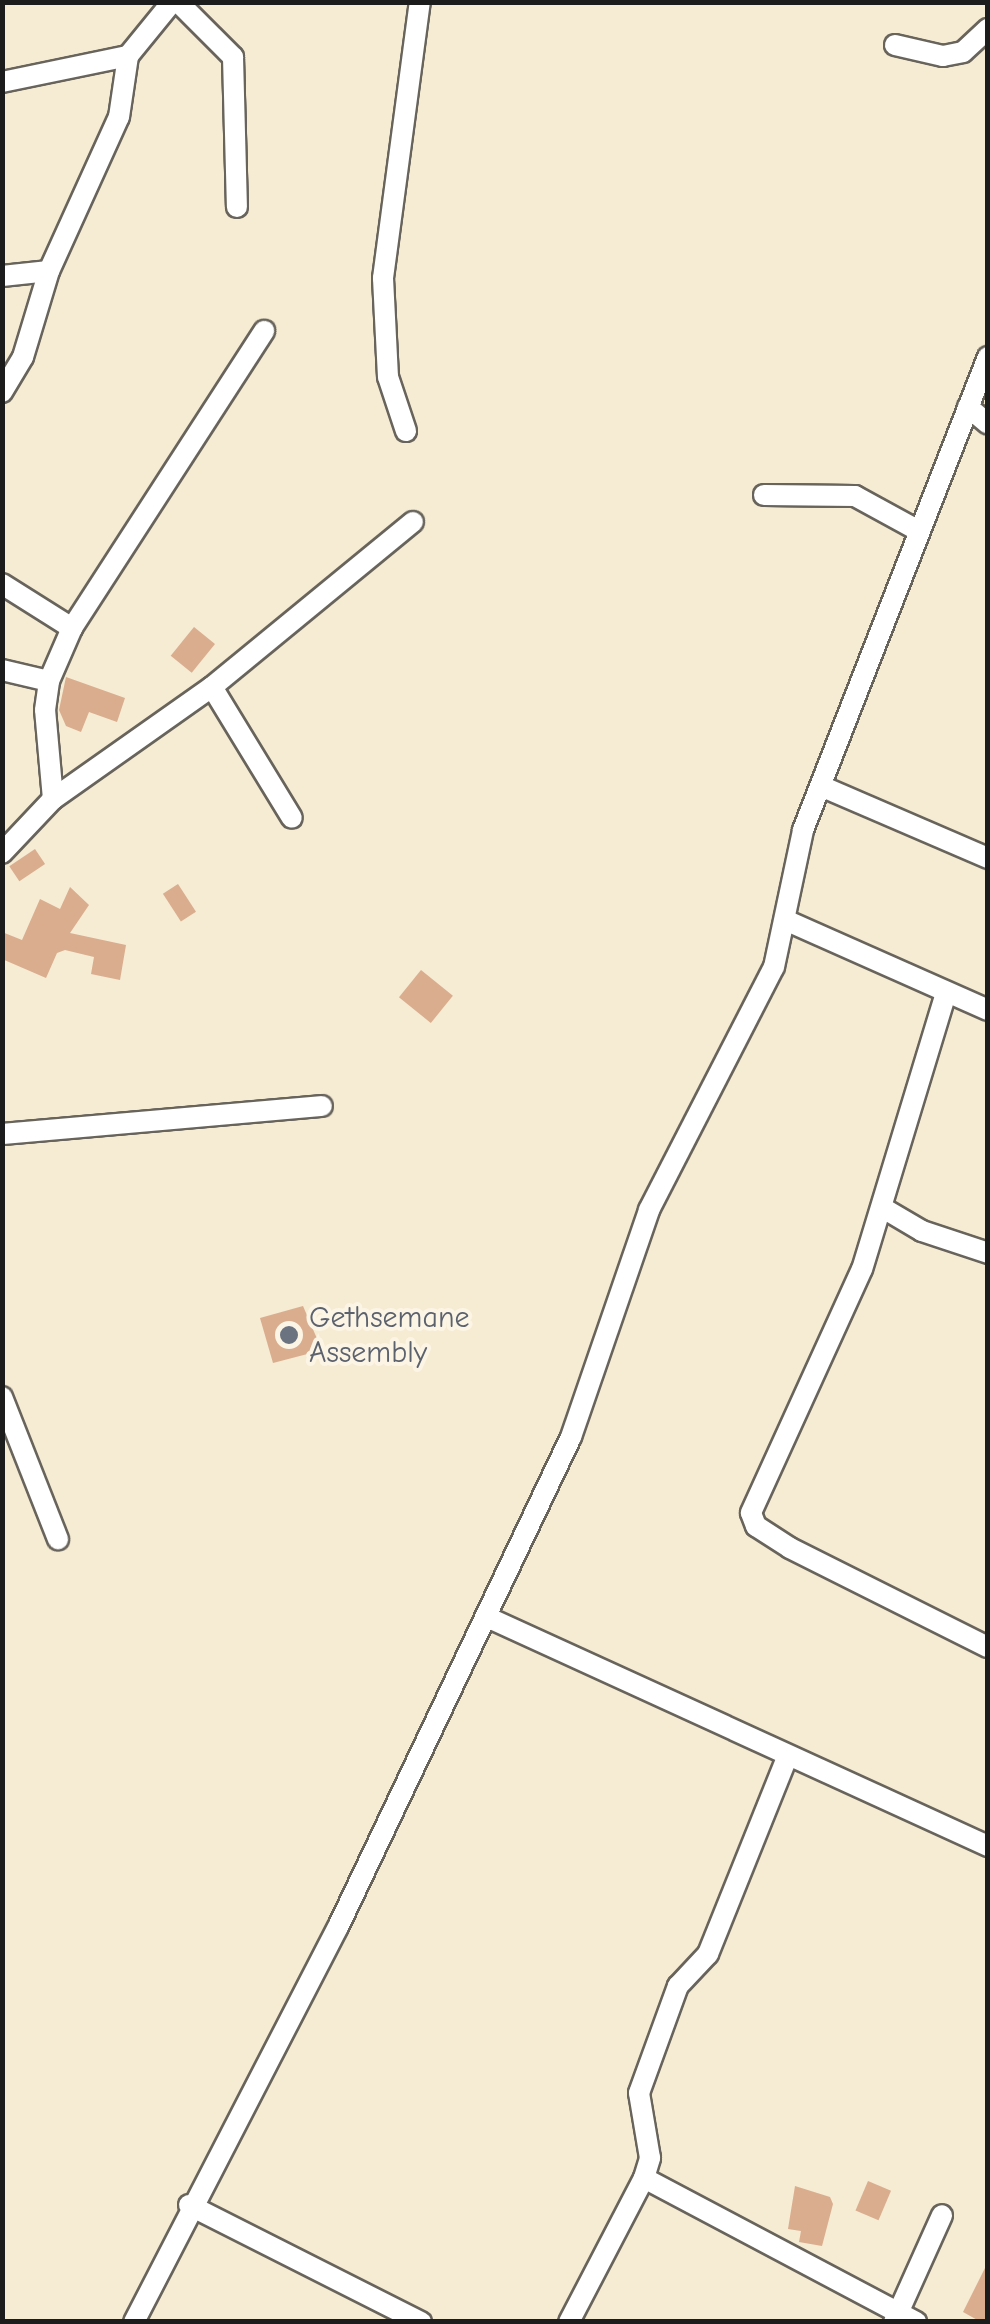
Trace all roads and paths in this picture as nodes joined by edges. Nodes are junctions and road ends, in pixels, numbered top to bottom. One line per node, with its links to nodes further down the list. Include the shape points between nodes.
1 (175, 2): 5 (street); 7 (street, via 232,57)
2 (420, 2): 15 (street, via 382,278 388,377)
3 (988, 29): 4 (street, via 963,52 943,56)
4 (896, 45)
5 (128, 56): 6 (street); 8 (street, via 119,117)
6 (2, 82)
7 (238, 207)
8 (49, 271): 9 (street); 12 (street, via 40,317)
9 (2, 276)
10 (264, 331): 20 (street)
11 (988, 357): 13 (street)
12 (2, 392)
13 (968, 408): 14 (street); 18 (street)
14 (988, 424)
15 (406, 431)
16 (764, 495): 18 (street, via 854,496)
17 (413, 522): 23 (street)
18 (919, 531): 24 (street)
19 (2, 584): 20 (street)
20 (72, 628): 22 (street)
21 (2, 670): 22 (street)
22 (49, 681): 25 (street)
23 (212, 687): 25 (street); 26 (street)
24 (822, 787): 28 (street); 29 (street, via 803,830)
25 (53, 799): 27 (street)
26 (292, 818)
27 (2, 852)
28 (988, 858)
29 (785, 920): 30 (street, via 838,938); 38 (street, via 761,1000 650,1210 572,1437)
30 (946, 993): 31 (street); 34 (street)
31 (988, 1010)
32 (322, 1106): 33 (street)
33 (2, 1134)
34 (883, 1208): 35 (street); 39 (street, via 862,1269 750,1513 756,1526 790,1548)
35 (988, 1253)
36 (2, 1396): 37 (street)
37 (58, 1538)
38 (488, 1618): 40 (street); 43 (street, via 338,1927)
39 (988, 1646)
40 (788, 1756): 41 (street); 42 (street, via 708,1954 678,1986 639,2093 650,2158)
41 (988, 1846)
42 (644, 2178): 45 (street); 48 (street)
43 (190, 2205): 46 (street); 47 (street)
44 (942, 2216): 45 (street)
45 (902, 2318)
46 (134, 2322)
47 (421, 2322)
48 (569, 2322)

